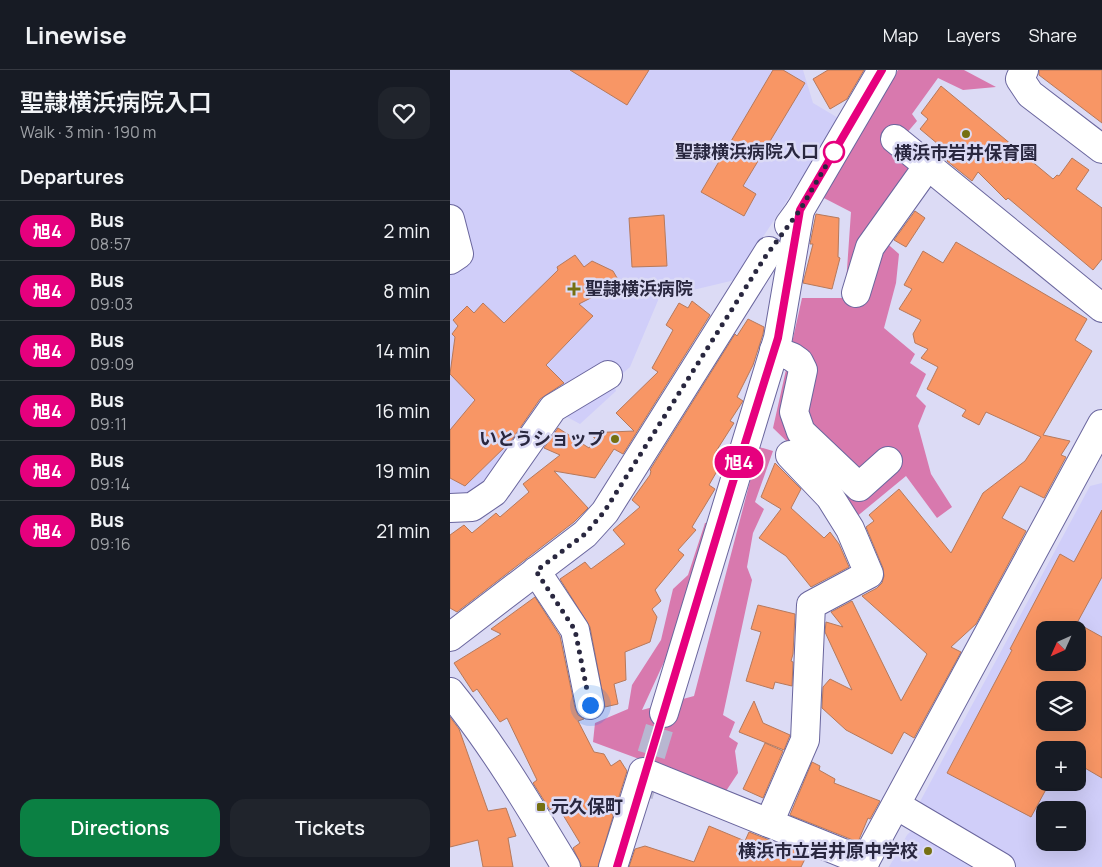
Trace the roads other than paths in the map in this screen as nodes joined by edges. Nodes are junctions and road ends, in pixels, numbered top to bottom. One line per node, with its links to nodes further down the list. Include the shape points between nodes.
1 (882, 70): 6 (street)
2 (1024, 70): 4 (street, via 1020,79 1030,94)
3 (895, 139): 5 (street)
4 (1102, 149)
5 (927, 167): 9 (street, via 870,247); 10 (street)
6 (800, 210): 11 (street); 18 (street, via 767,254 604,512 585,534)
7 (450, 219): 8 (street, via 459,254)
8 (450, 260)
9 (856, 293)
10 (1102, 308)
11 (774, 350): 16 (street, via 799,362 802,370 794,412 801,432 859,487); 22 (street, via 757,429)
12 (608, 375): 17 (street, via 553,408 494,492 472,507)
13 (1102, 424): 14 (street)
14 (1095, 454): 23 (street)
15 (790, 455): 24 (street, via 830,497 850,529 869,574 811,605 805,740)
16 (888, 461)
17 (450, 508)
18 (536, 571): 19 (street); 21 (street, via 575,630)
19 (450, 637)
20 (450, 692): 26 (street, via 532,811)
21 (590, 705)
22 (664, 713)
23 (896, 805): 25 (street); 28 (street)
24 (769, 823): 25 (street); 27 (street, via 643,772)
25 (863, 865)
26 (566, 867)
27 (614, 867)
28 (1001, 867)

